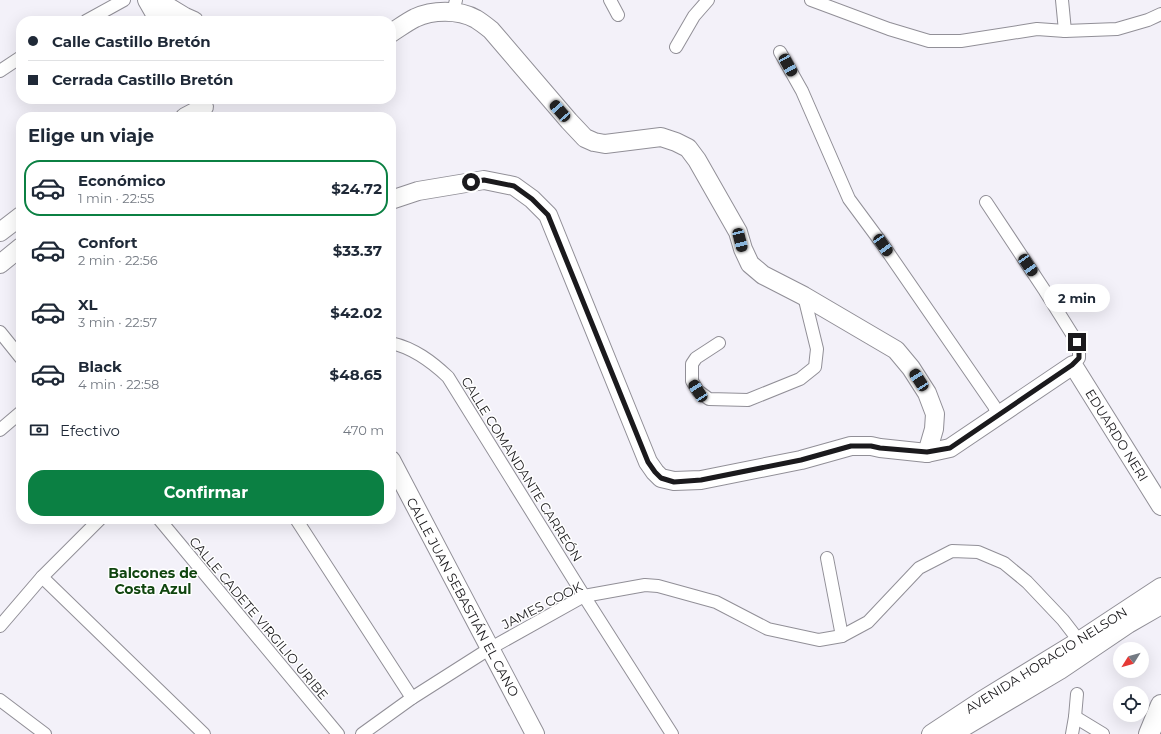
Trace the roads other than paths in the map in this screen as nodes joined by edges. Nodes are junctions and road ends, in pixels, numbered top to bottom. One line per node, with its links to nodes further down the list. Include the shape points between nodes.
1 (124, 0): 11 (street)
2 (147, 0): 12 (street)
3 (157, 0): 13 (street)
4 (610, 0): 10 (street)
5 (708, 0): 16 (street, via 694,16)
6 (812, 0): 15 (street, via 928,41 961,41 1037,29)
7 (1062, 0): 15 (street)
8 (454, 6): 14 (street, via 415,18); 26 (street, via 491,30 585,138 605,144 661,137 688,148 738,232 742,249 750,264 763,275)
9 (1161, 14): 15 (street, via 1117,29)
10 (618, 15)
11 (95, 16)
12 (156, 16)
13 (183, 16)
14 (396, 30)
15 (1064, 31)
16 (676, 47)
17 (780, 52): 32 (street, via 802,91 848,199 946,334)
18 (16, 60): 19 (street)
19 (0, 71)
20 (396, 198): 35 (street, via 418,191 484,180 514,186 548,215 648,462 661,478 674,482 701,480 801,460 851,446)
21 (986, 202): 31 (street, via 1077,342 1079,358)
22 (16, 220): 23 (street)
23 (0, 232)
24 (16, 251): 25 (street)
25 (0, 264)
26 (804, 296): 28 (street, via 817,350 815,367 800,379 748,400 709,399 698,391 692,381 692,364 696,358); 35 (street, via 896,350 927,393 935,414)
27 (0, 332): 30 (street)
28 (719, 342)
29 (396, 345): 44 (street, CALLE COMANDANTE CARREÓN, via 417,352 448,377)
30 (16, 352)
31 (1072, 365): 32 (street); 37 (street, EDUARDO NERI)
32 (998, 415): 35 (street, via 950,448)
33 (16, 416): 34 (street)
34 (0, 430)
35 (927, 452)
36 (396, 470): 49 (street, CALLE JUAN SEBASTIÁN EL CANO)
37 (1161, 506)
38 (95, 524): 42 (street)
39 (163, 524): 57 (street, CALLE CADETE VIRGILIO URIBE)
40 (299, 524): 51 (street)
41 (827, 558): 47 (street)
42 (42, 577): 46 (street); 56 (street)
43 (1161, 587): 48 (street, AVENIDA HORACIO NELSON)
44 (584, 596): 47 (street, JAMES COOK, via 644,585 658,586 716,602 768,629 819,640); 49 (street, JAMES COOK); 60 (street, CALLE COMANDANTE CARREÓN)
45 (1161, 605): 48 (street, AVENIDA HORACIO NELSON)
46 (0, 626)
47 (842, 636): 48 (street, JAMES COOK, via 868,622 919,568 952,551 978,552 1004,562 1027,582 1063,620)
48 (1083, 646): 61 (street, AVENIDA HORACIO NELSON, via 981,701); 62 (street, AVENIDA HORACIO NELSON, via 1060,670)
49 (489, 649): 51 (street, JAMES COOK); 59 (street, CALLE JUAN SEBASTIÁN EL CANO)
50 (1077, 694): 54 (street)
51 (412, 698): 58 (street, JAMES COOK)
52 (0, 700): 55 (street)
53 (1161, 705): 65 (main road)
54 (1076, 717): 63 (street); 64 (street)
55 (46, 734)
56 (204, 734)
57 (338, 734)
58 (362, 734)
59 (535, 734)
60 (672, 734)
61 (931, 734)
62 (952, 734)
63 (1072, 734)
64 (1103, 734)
65 (1148, 734)

